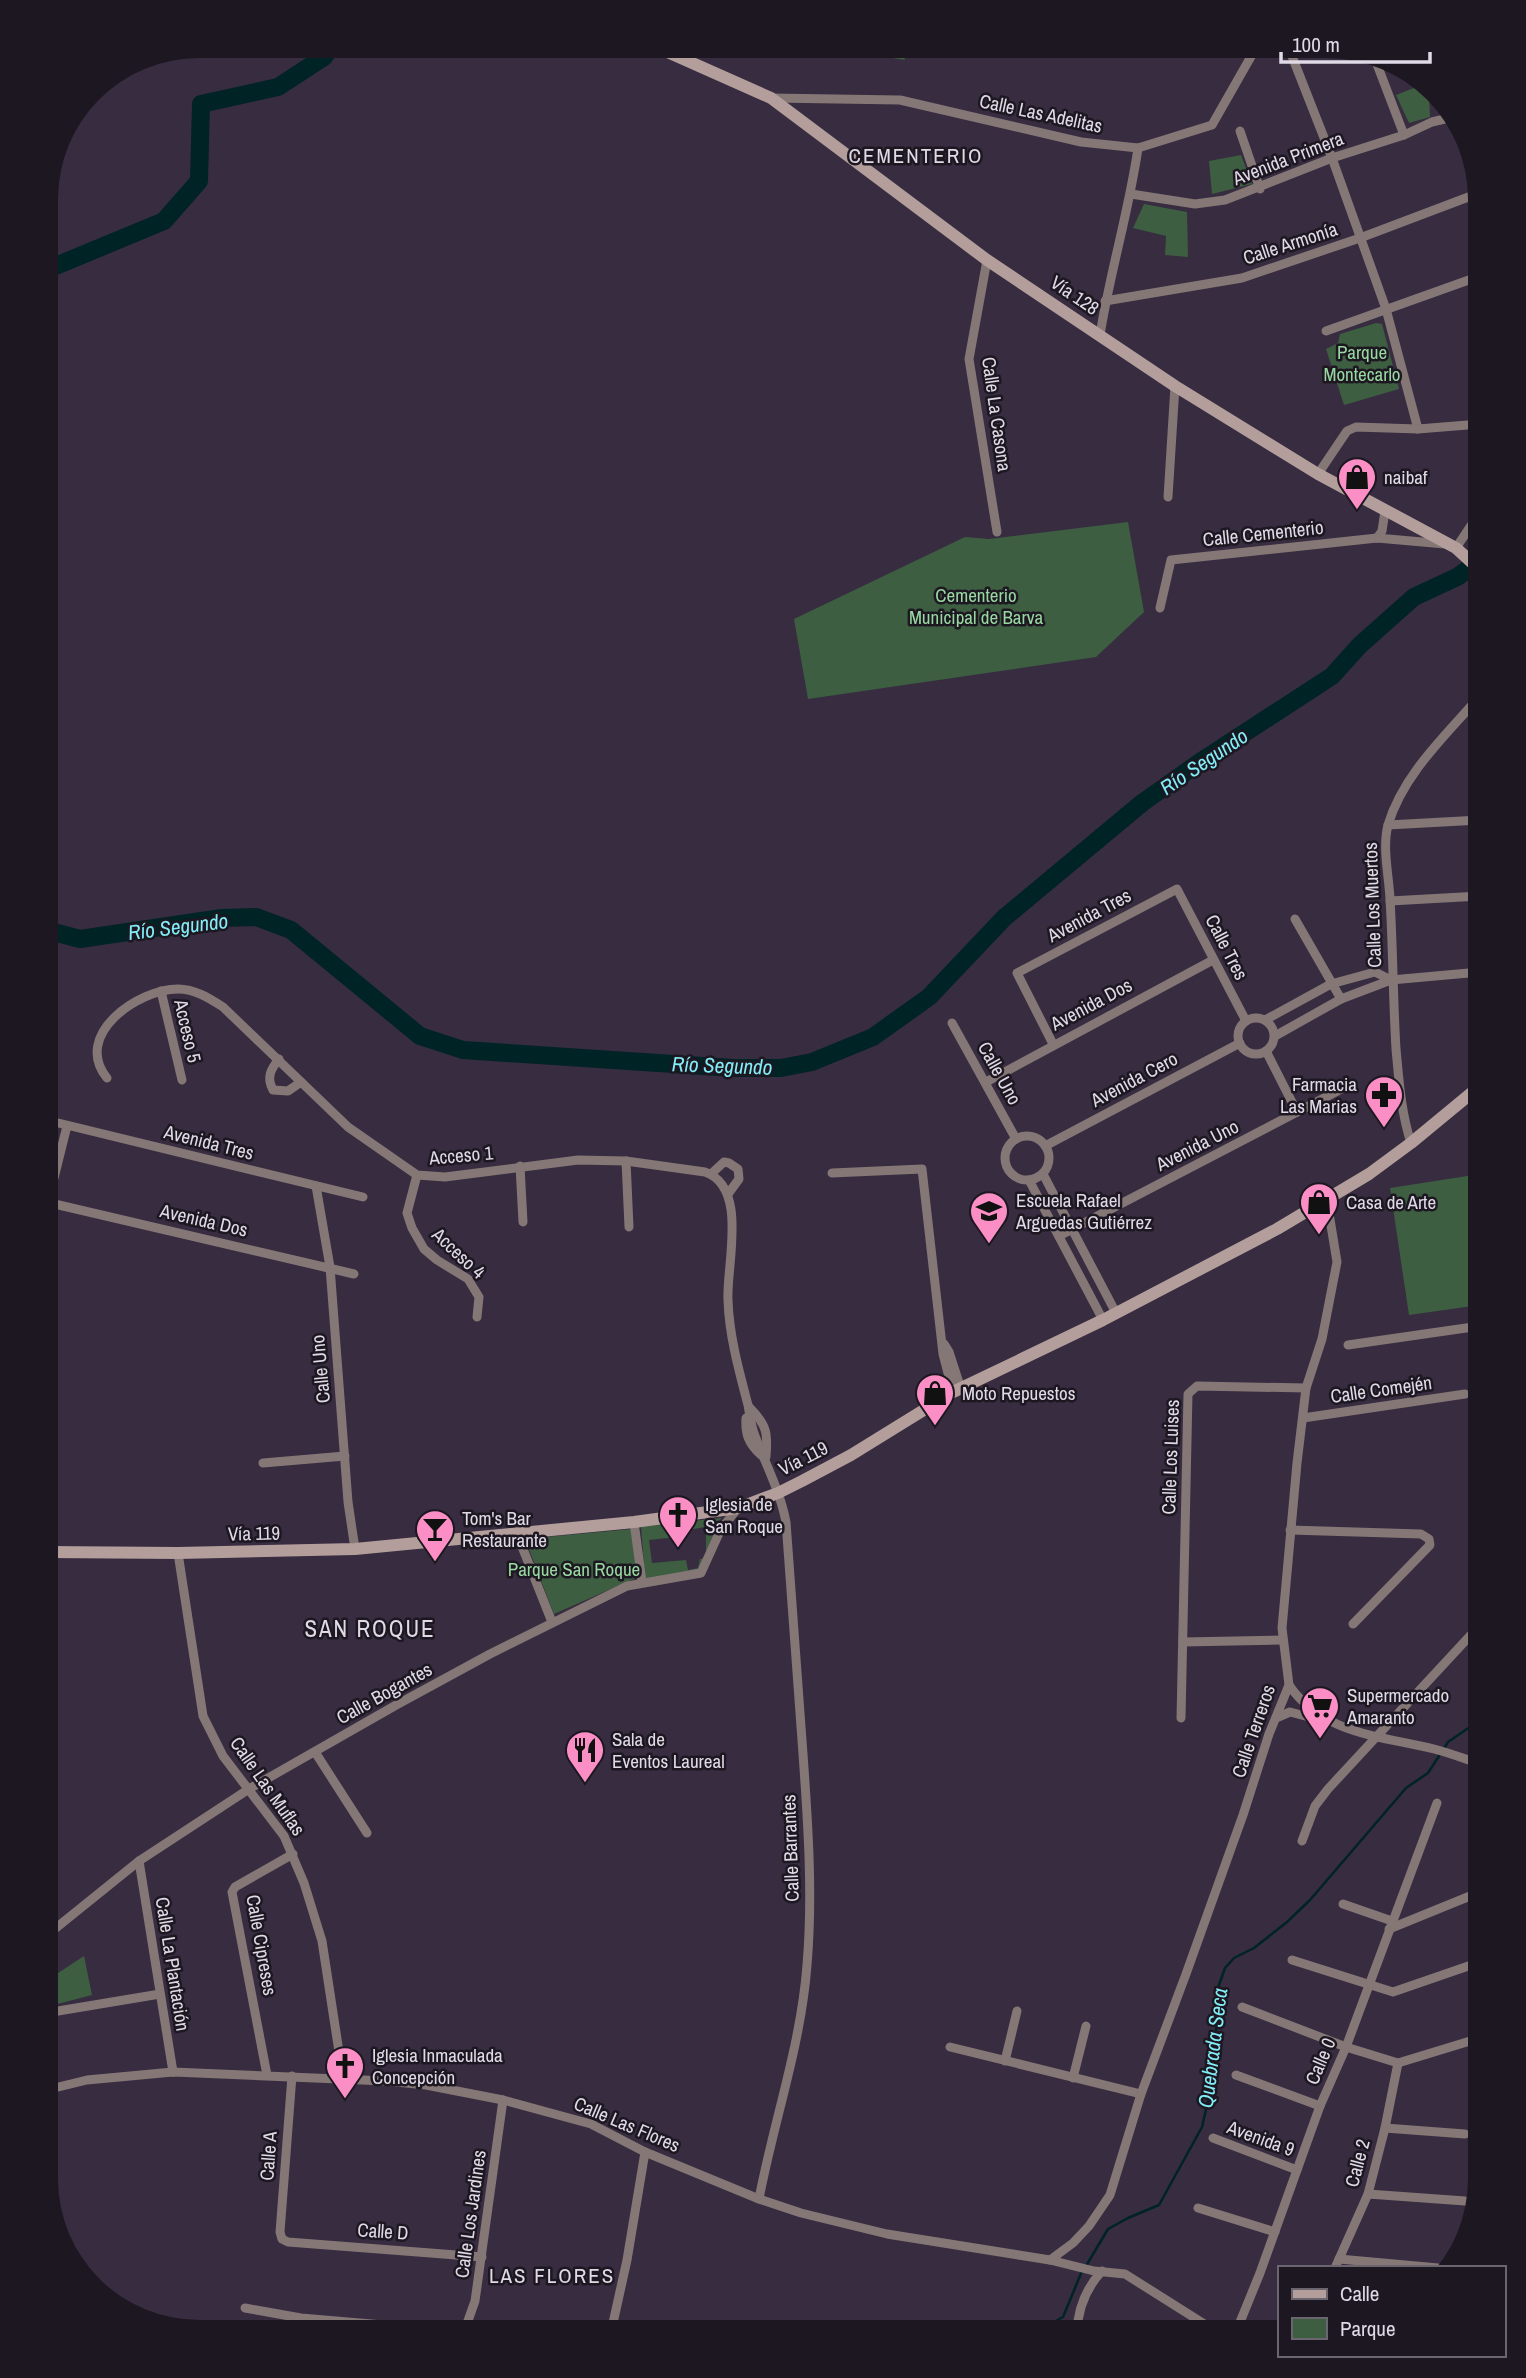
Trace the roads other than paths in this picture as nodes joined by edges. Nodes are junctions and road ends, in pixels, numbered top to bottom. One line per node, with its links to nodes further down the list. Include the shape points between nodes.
1 (681, 58): 5 (main road, Vía 128)
2 (1250, 58): 9 (street, Calle Las Adelitas, via 1212,125)
3 (1293, 58): 10 (street)
4 (1378, 67): 8 (street)
5 (771, 98): 9 (street, Calle Las Adelitas, via 900,100 1081,142); 15 (main road, Vía 128)
6 (1443, 119): 8 (street, Avenida Primera)
7 (1240, 131): 11 (street)
8 (1404, 135): 10 (street, Avenida Primera)
9 (1138, 148): 12 (street)
10 (1332, 158): 11 (street, Avenida Primera); 14 (street)
11 (1260, 188): 12 (street, Avenida Primera, via 1195,204)
12 (1131, 194): 17 (street)
13 (1468, 197): 14 (street, Calle Armonía)
14 (1360, 238): 17 (street, Calle Armonía, via 1242,278); 18 (street)
15 (987, 260): 20 (main road, Vía 128); 28 (street, Calle La Casona, via 969,359)
16 (1468, 280): 18 (street)
17 (1105, 301): 20 (street)
18 (1386, 309): 19 (street); 23 (street)
19 (1326, 331)
20 (1100, 335): 21 (main road, Vía 128)
21 (1175, 386): 24 (main road, Vía 128); 25 (street)
22 (1468, 425): 23 (street)
23 (1418, 429): 24 (street, via 1356,427 1347,431)
24 (1318, 474): 26 (main road, Vía 128)
25 (1168, 497)
26 (1385, 511): 29 (street); 30 (main road, Vía 128)
27 (1468, 530): 30 (street)
28 (997, 532)
29 (1377, 538): 30 (street, Calle Cementerio); 32 (street, Calle Cementerio, via 1171,560)
30 (1456, 549): 31 (main road, Vía 128)
31 (1468, 560)
32 (1160, 608)
33 (1468, 710): 35 (street, Calle Los Muertos, via 1419,766)
34 (1468, 821): 35 (street)
35 (1388, 825): 38 (street, Calle Los Muertos)
36 (1177, 889): 40 (street, Calle Tres); 51 (street, Avenida Tres, via 1017,973)
37 (1468, 897): 38 (street)
38 (1390, 901): 42 (street, Calle Los Muertos)
39 (1295, 919): 43 (street)
40 (1213, 960): 47 (street, Calle Tres); 51 (street, Avenida Dos)
41 (1468, 973): 42 (street)
42 (1391, 980): 43 (street, via 1375,972); 45 (street); 64 (street, Calle Los Muertos, via 1399,1091)
43 (1331, 984): 45 (street); 46 (street)
44 (161, 991): 53 (street, Acceso 1, via 180,989 210,998); 54 (street, Acceso 1, via 137,999 107,1025 96,1056); 55 (street, Acceso 5)
45 (1341, 999): 49 (street)
46 (1265, 1020): 47 (street, via 1255,1017); 49 (street)
47 (1246, 1021): 50 (street, via 1239,1031)
48 (952, 1023): 57 (street, Calle Uno)
49 (1275, 1036): 52 (street)
50 (1240, 1043): 52 (street, via 1248,1052); 65 (street, Avenida Cero)
51 (1053, 1044): 57 (street, Avenida Dos)
52 (1266, 1051): 60 (street)
53 (279, 1059): 56 (street, Acceso 1); 56 (street, via 269,1074 273,1090 288,1091)
54 (107, 1078)
55 (182, 1080)
56 (301, 1082): 72 (street, Acceso 1, via 348,1127)
57 (986, 1082): 63 (street, Calle Uno)
58 (1351, 1084): 60 (street, Avenida Uno)
59 (1468, 1096): 64 (main road, Vía 119)
60 (1297, 1112): 81 (street, Avenida Uno)
61 (58, 1123): 62 (street, Avenida Tres)
62 (67, 1126): 66 (street); 74 (street, Avenida Tres)
63 (1016, 1139): 65 (street, via 1028,1136); 73 (street, via 1007,1149 1007,1169 1016,1178)
64 (1411, 1143): 77 (main road, Vía 119)
65 (1045, 1146): 71 (street, via 1049,1160)
66 (58, 1160)
67 (626, 1161): 68 (street, Acceso 1); 70 (street, Acceso 1); 80 (street)
68 (520, 1166): 72 (street, Acceso 1, via 445,1177); 79 (street)
69 (832, 1173): 91 (street, via 922,1169 943,1342)
70 (711, 1174): 75 (street); 75 (street, Acceso 1, via 724,1163 738,1169 739,1179)
71 (1042, 1174): 73 (street); 81 (street)
72 (417, 1175): 86 (street, Acceso 4, via 407,1213 412,1228 424,1249 468,1279 479,1297)
73 (1029, 1180): 82 (street)
74 (316, 1186): 76 (street, Avenida Tres); 83 (street, Calle Uno)
75 (728, 1194): 96 (street, via 733,1236 730,1327 754,1435)
76 (363, 1197)
77 (1327, 1201): 85 (main road, Vía 119); 90 (street, Calle Terreros, via 1337,1262 1322,1339)
78 (58, 1205): 83 (street, Avenida Dos)
79 (523, 1222)
80 (629, 1227)
81 (1072, 1229): 82 (street, Avenida Uno); 85 (street)
82 (1059, 1236): 87 (street)
83 (330, 1267): 84 (street, Avenida Dos); 94 (street, Calle Uno)
84 (354, 1274)
85 (1116, 1313): 87 (main road, Vía 119)
86 (477, 1317)
87 (1103, 1320): 91 (main road, Vía 119)
88 (1468, 1328): 89 (street)
89 (1348, 1345)
90 (1306, 1388): 93 (street, Calle Terreros); 109 (street, Calle Los Luises, via 1198,1386 1188,1394)
91 (957, 1391): 96 (main road, Vía 119)
92 (1465, 1394): 93 (street, Calle Comején)
93 (1303, 1418): 99 (street, Calle Terreros)
94 (345, 1456): 95 (street); 101 (street, Calle Uno)
95 (263, 1463)
96 (778, 1493): 97 (main road, Vía 119); 156 (street, Calle Barrantes, via 786,1522 800,1706 809,1913 796,2043)
97 (738, 1508): 98 (main road, Vía 119); 104 (street, Calle Bogantes, via 721,1529 701,1573)
98 (634, 1522): 100 (main road, Vía 119); 104 (street)
99 (1290, 1530): 106 (street, via 1421,1534 1429,1539 1430,1545); 108 (street, Calle Terreros)
100 (517, 1534): 101 (main road, Vía 119); 105 (street)
101 (355, 1549): 103 (main road, Vía 119)
102 (58, 1552): 103 (main road, Vía 119)
103 (178, 1553): 117 (street, Calle Las Muflas, via 203,1716 223,1756)
104 (642, 1582): 105 (street, Calle Bogantes)
105 (552, 1622): 115 (street, Calle Bogantes)
106 (1353, 1624)
107 (1468, 1638): 114 (street)
108 (1283, 1640): 109 (street); 110 (street, Calle Terreros)
109 (1183, 1642): 112 (street, Calle Los Luises)
110 (1289, 1685): 111 (street, Calle Terreros); 113 (street, via 1313,1712)
111 (1276, 1717): 113 (street, via 1290,1712); 147 (street, Calle Terreros)
112 (1181, 1718)
113 (1331, 1723): 114 (street)
114 (1377, 1737): 116 (street); 120 (street, via 1315,1806)
115 (315, 1752): 117 (street, Calle Bogantes); 119 (street)
116 (1468, 1760)
117 (249, 1789): 121 (street, Calle Las Muflas); 122 (street, Calle Bogantes)
118 (1437, 1803): 125 (street, Calle 0)
119 (366, 1833)
120 (1302, 1841)
121 (293, 1854): 141 (street, Calle Cipreses, via 232,1892); 144 (street, Calle Las Muflas, via 322,1941)
122 (139, 1861): 126 (street, Calle Bogantes); 130 (street, Calle La Plantación)
123 (1468, 1896): 125 (street)
124 (1343, 1905): 125 (street)
125 (1391, 1925): 129 (street, Calle 0)
126 (58, 1926)
127 (1292, 1960): 129 (street)
128 (1468, 1966): 129 (street, via 1393,1992)
129 (1368, 1984): 137 (street, Calle 0)
130 (160, 1994): 132 (street); 140 (street, Calle La Plantación)
131 (1242, 2007): 137 (street)
132 (58, 2011)
133 (1017, 2011): 138 (street)
134 (1086, 2026): 145 (street)
135 (1468, 2042): 139 (street)
136 (950, 2046): 138 (street)
137 (1346, 2047): 139 (street); 149 (street, Calle 0)
138 (1005, 2061): 145 (street)
139 (1398, 2063): 150 (street, Calle 2)
140 (173, 2072): 141 (street, Calle Las Flores); 146 (street, Calle Las Flores)
141 (267, 2075): 143 (street, Calle Las Flores)
142 (1236, 2075): 149 (street)
143 (292, 2076): 144 (street, Calle Las Flores); 160 (street, Calle A)
144 (343, 2078): 148 (street, Calle Las Flores, via 426,2085)
145 (1073, 2078): 147 (street)
146 (58, 2087)
147 (1141, 2094): 161 (street, Calle Terreros, via 1110,2195)
148 (503, 2100): 153 (street, Calle Las Flores, via 591,2124); 162 (street, Calle Los Jardines)
149 (1320, 2106): 154 (street, Calle 0)
150 (1385, 2128): 151 (street); 155 (street, Calle 2)
151 (1465, 2134)
152 (1213, 2138): 154 (street, Avenida 9)
153 (645, 2152): 156 (street, Calle Las Flores); 171 (street)
154 (1297, 2170): 159 (street, Calle 0)
155 (1368, 2194): 157 (street); 164 (street, Calle 2)
156 (760, 2199): 163 (street, Calle Las Flores, via 887,2234)
157 (1465, 2201)
158 (1198, 2208): 159 (street)
159 (1275, 2232): 174 (street, Calle 0)
160 (282, 2239): 162 (street, Calle D)
161 (1073, 2243): 163 (street, Calle Terreros); 165 (street)
162 (482, 2257): 170 (street, Calle Los Jardines)
163 (1050, 2260): 165 (street, Calle Las Flores)
164 (1337, 2263): 166 (street)
165 (1076, 2266): 167 (street, Calle Las Flores)
166 (1398, 2266)
167 (1098, 2271): 172 (street); 173 (street, Calle Las Flores, via 1125,2274)
168 (245, 2308): 169 (street)
169 (324, 2320)
170 (468, 2320)
171 (614, 2320)
172 (1078, 2320)
173 (1198, 2320)
174 (1241, 2320)

